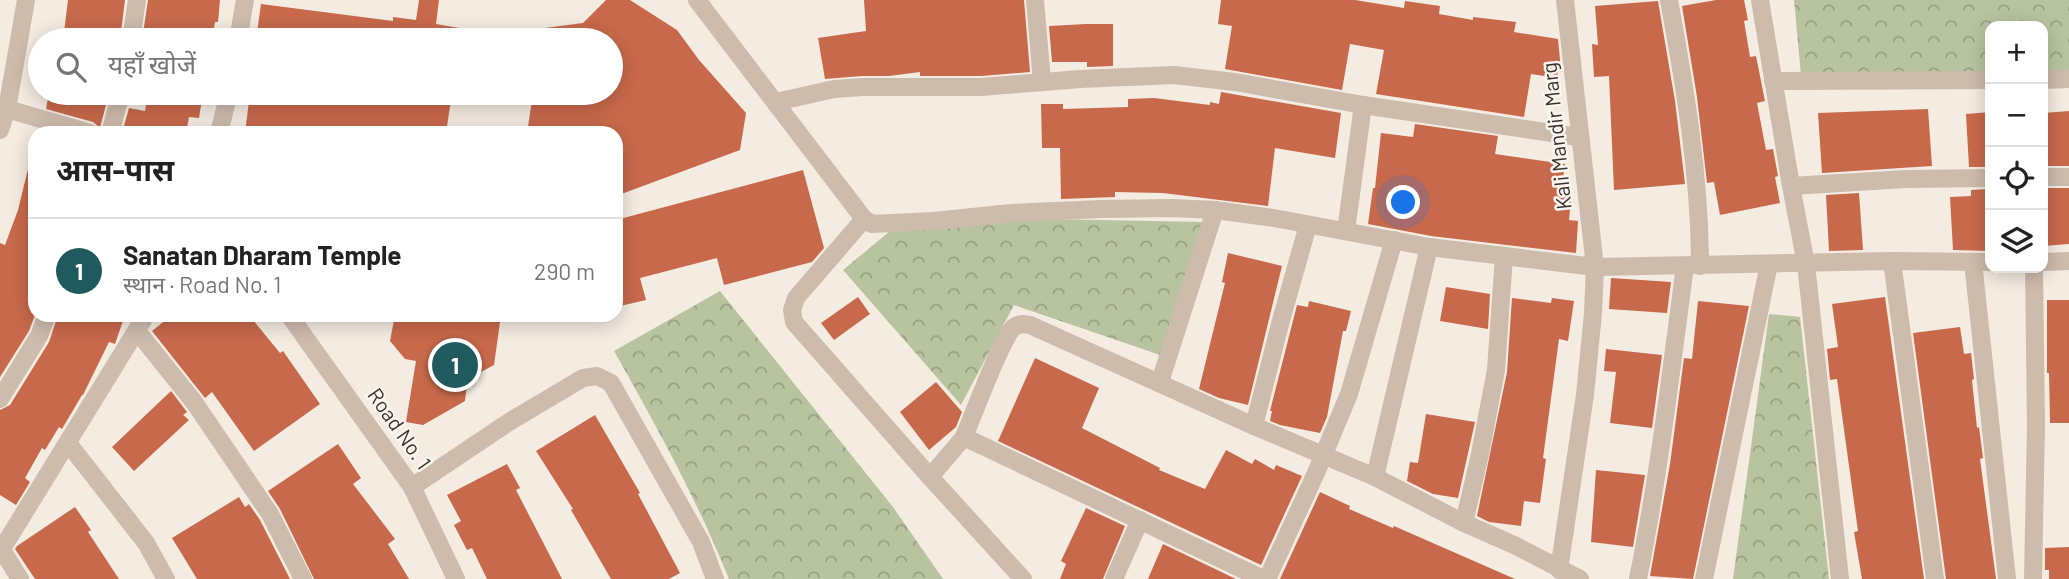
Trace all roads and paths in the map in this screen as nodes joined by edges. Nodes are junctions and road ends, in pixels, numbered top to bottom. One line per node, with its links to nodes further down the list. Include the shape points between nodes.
1 (26, 0): 20 (street)
2 (137, 0): 9 (street)
3 (245, 0): 10 (street)
4 (697, 0): 16 (street)
5 (1035, 0): 15 (street)
6 (1566, 0): 25 (street, Kali Mandir Marg)
7 (1669, 0): 43 (street, via 1698,218)
8 (1760, 0): 14 (street)
9 (133, 28)
10 (240, 28)
11 (2069, 79): 13 (street)
12 (1985, 80): 14 (street)
13 (2048, 80)
14 (1773, 81): 29 (street)
15 (1042, 82): 16 (street, via 834,89); 19 (street, via 1174,75)
16 (776, 102): 31 (street)
17 (118, 105): 22 (street)
18 (226, 105): 23 (street)
19 (1363, 105): 25 (street); 33 (street)
20 (7, 109): 21 (street); 24 (street)
21 (66, 126)
22 (112, 126)
23 (221, 126)
24 (0, 130)
25 (1580, 137): 44 (street, Kali Mandir Marg)
26 (2048, 177): 27 (street)
27 (2069, 177)
28 (1985, 178): 29 (street)
29 (1791, 186): 42 (street)
30 (1215, 210): 31 (street, via 1011,213 880,225); 32 (street); 49 (street)
31 (864, 219): 55 (street, via 796,298 794,322)
32 (1308, 225): 33 (street); 51 (street)
33 (1346, 231): 34 (street)
34 (1394, 240): 35 (street); 54 (street, via 1349,394)
35 (1429, 247): 36 (street); 56 (street)
36 (1504, 256): 44 (street); 59 (street, via 1496,370)
37 (1892, 261): 39 (street); 42 (street); 74 (street)
38 (2069, 261): 40 (street)
39 (1982, 262): 75 (street)
40 (2048, 262)
41 (1769, 264): 42 (street); 43 (street); 72 (street)
42 (1806, 264): 73 (street)
43 (1692, 266): 44 (street); 71 (street)
44 (1595, 267): 61 (street, Kali Mandir Marg, via 1585,395)
45 (2034, 273): 76 (street)
46 (44, 322): 50 (street)
47 (294, 322): 57 (street, Road No. 1)
48 (141, 323): 53 (street); 64 (street, via 263,503)
49 (1160, 382): 51 (street); 52 (street, via 1020,324 1012,328 991,370)
50 (0, 399)
51 (1254, 426): 54 (street)
52 (964, 437): 55 (street); 58 (street)
53 (68, 443): 60 (street); 63 (street, via 145,543)
54 (1324, 455): 56 (street); 69 (street)
55 (930, 477): 67 (street)
56 (1375, 477): 59 (street)
57 (412, 487): 65 (street, Road No. 1); 66 (street, via 509,422 583,378 597,376 611,383 701,542)
58 (1140, 520): 68 (street); 69 (street)
59 (1464, 523): 61 (street)
60 (1, 551): 62 (street)
61 (1559, 570): 70 (street)
62 (20, 579)
63 (166, 579)
64 (303, 579)
65 (456, 579)
66 (715, 579)
67 (1023, 579)
68 (1114, 579)
69 (1265, 579)
70 (1580, 579)
71 (1638, 579)
72 (1704, 579)
73 (1840, 579)
74 (1935, 579)
75 (2007, 579)
76 (2033, 579)

